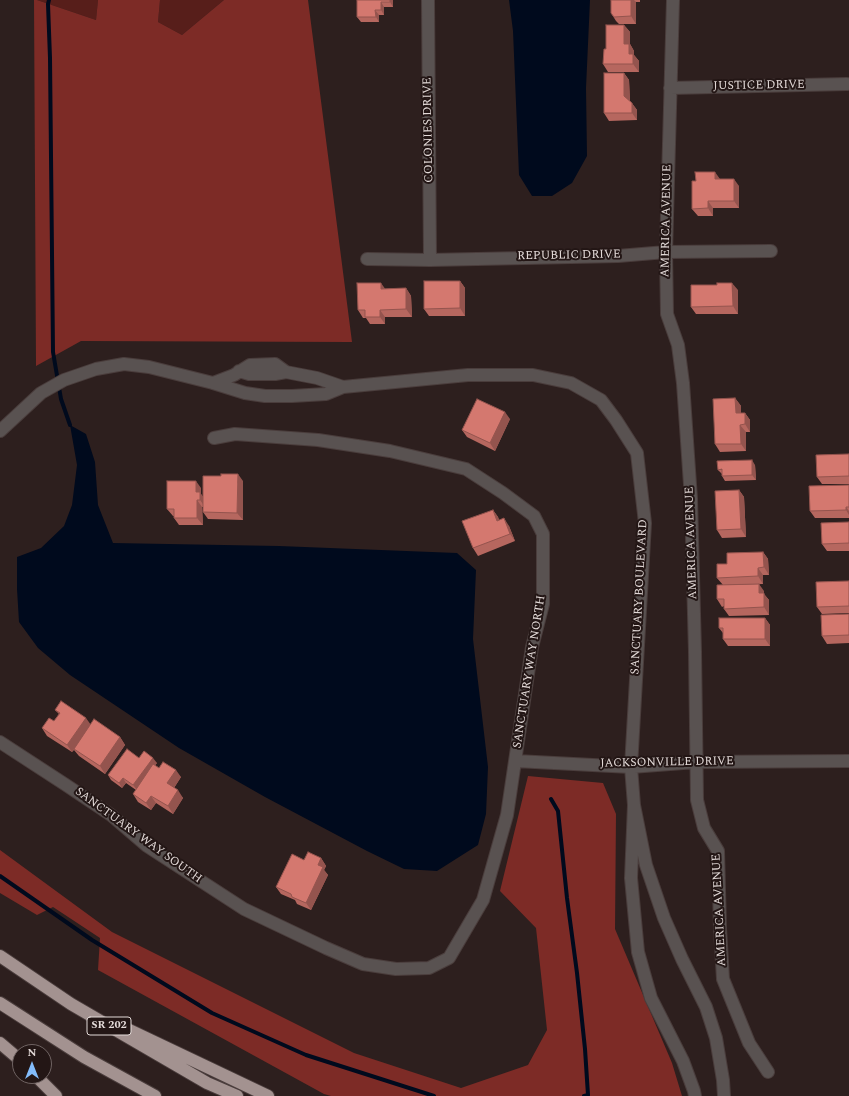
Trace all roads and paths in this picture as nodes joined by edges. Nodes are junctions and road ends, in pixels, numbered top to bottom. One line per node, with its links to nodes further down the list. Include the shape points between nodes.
1 (428, 0): 8 (street, COLONIES DRIVE)
2 (673, 0): 4 (street, AMERICA AVENUE)
3 (848, 84): 4 (street, JUSTICE DRIVE)
4 (670, 88): 6 (street, AMERICA AVENUE)
5 (771, 251): 6 (street, REPUBLIC DRIVE)
6 (666, 252): 8 (street, REPUBLIC DRIVE, via 618,256); 16 (street, AMERICA AVENUE, via 667,314 678,345 691,499)
7 (367, 259): 8 (street, REPUBLIC DRIVE)
8 (430, 260)
9 (213, 383): 10 (street, SANCTUARY BOULEVARD, via 265,396 326,394); 10 (street, SANCTUARY BOULEVARD, via 239,371 249,374 286,372); 11 (street, SANCTUARY BOULEVARD, via 149,367 124,364 96,369 64,380 41,393)
10 (343, 387): 17 (street, SANCTUARY BOULEVARD, via 468,375 533,375 571,383 601,400 613,415 637,453 645,523)
11 (0, 431)
12 (214, 438): 15 (street, SANCTUARY WAY NORTH, via 235,434 318,440 390,451 466,469 534,516 543,534 543,604 532,647)
13 (0, 742): 15 (street, SANCTUARY WAY SOUTH, via 98,806 148,846 244,909 363,964 396,969 428,968 449,958 483,900 507,815)
14 (849, 761): 16 (street, JACKSONVILLE DRIVE)
15 (516, 762): 17 (street, JACKSONVILLE DRIVE)
16 (696, 762): 17 (street, JACKSONVILLE DRIVE); 24 (street, AMERICA AVENUE, via 697,800 704,828 718,851 723,979 749,1043)
17 (631, 766): 18 (street, SANCTUARY BOULEVARD)
18 (634, 805): 30 (street, SANCTUARY BOULEVARD, via 631,878 638,952 651,998 683,1061); 31 (street, SANCTUARY BOULEVARD, via 646,865 664,918 706,1007 716,1038)
19 (0, 956): 21 (highway, SR 202)
20 (0, 1003): 27 (highway, via 84,1057)
21 (71, 1004): 28 (highway, SR 202, via 207,1083); 29 (highway)
22 (0, 1043): 23 (highway)
23 (12, 1053)
24 (768, 1072)
25 (44, 1084): 26 (highway)
26 (56, 1096)
27 (155, 1096)
28 (237, 1096)
29 (268, 1096)
30 (695, 1096)
31 (724, 1096)

